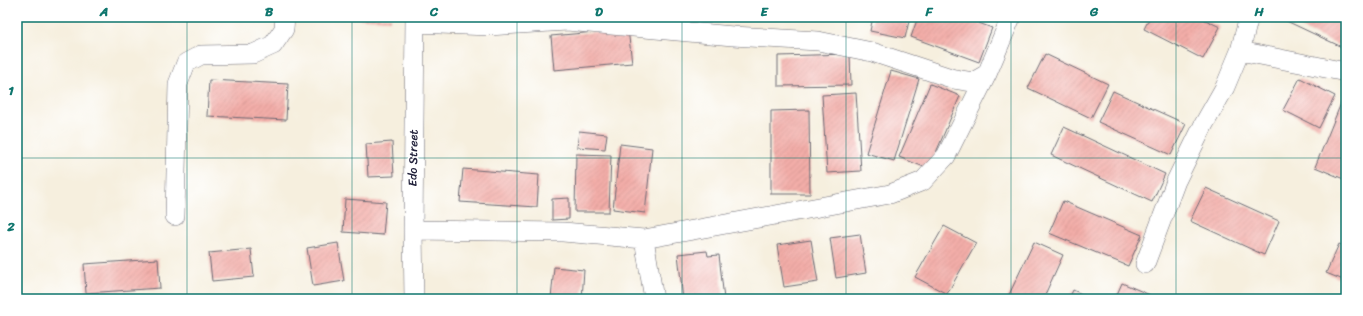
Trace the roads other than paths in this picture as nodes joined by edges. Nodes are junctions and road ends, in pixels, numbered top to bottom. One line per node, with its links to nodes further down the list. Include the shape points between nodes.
1 (285, 17): 8 (street, via 284,29 273,45 253,54 201,55 186,63 178,84)
2 (1011, 17): 7 (street)
3 (1249, 17): 5 (street)
4 (415, 20): 7 (street, via 489,26 567,21 818,41 872,52 954,80 973,82); 9 (street, Edo Street)
5 (1240, 51): 6 (street); 11 (street, via 1225,88 1176,181)
6 (1346, 72)
7 (987, 74): 10 (street, via 946,156 923,181 890,194)
8 (175, 216)
9 (413, 230): 10 (street, via 563,232); 12 (street, Edo Street)
10 (644, 239): 13 (street)
11 (1144, 264)
12 (414, 299)
13 (654, 299)

